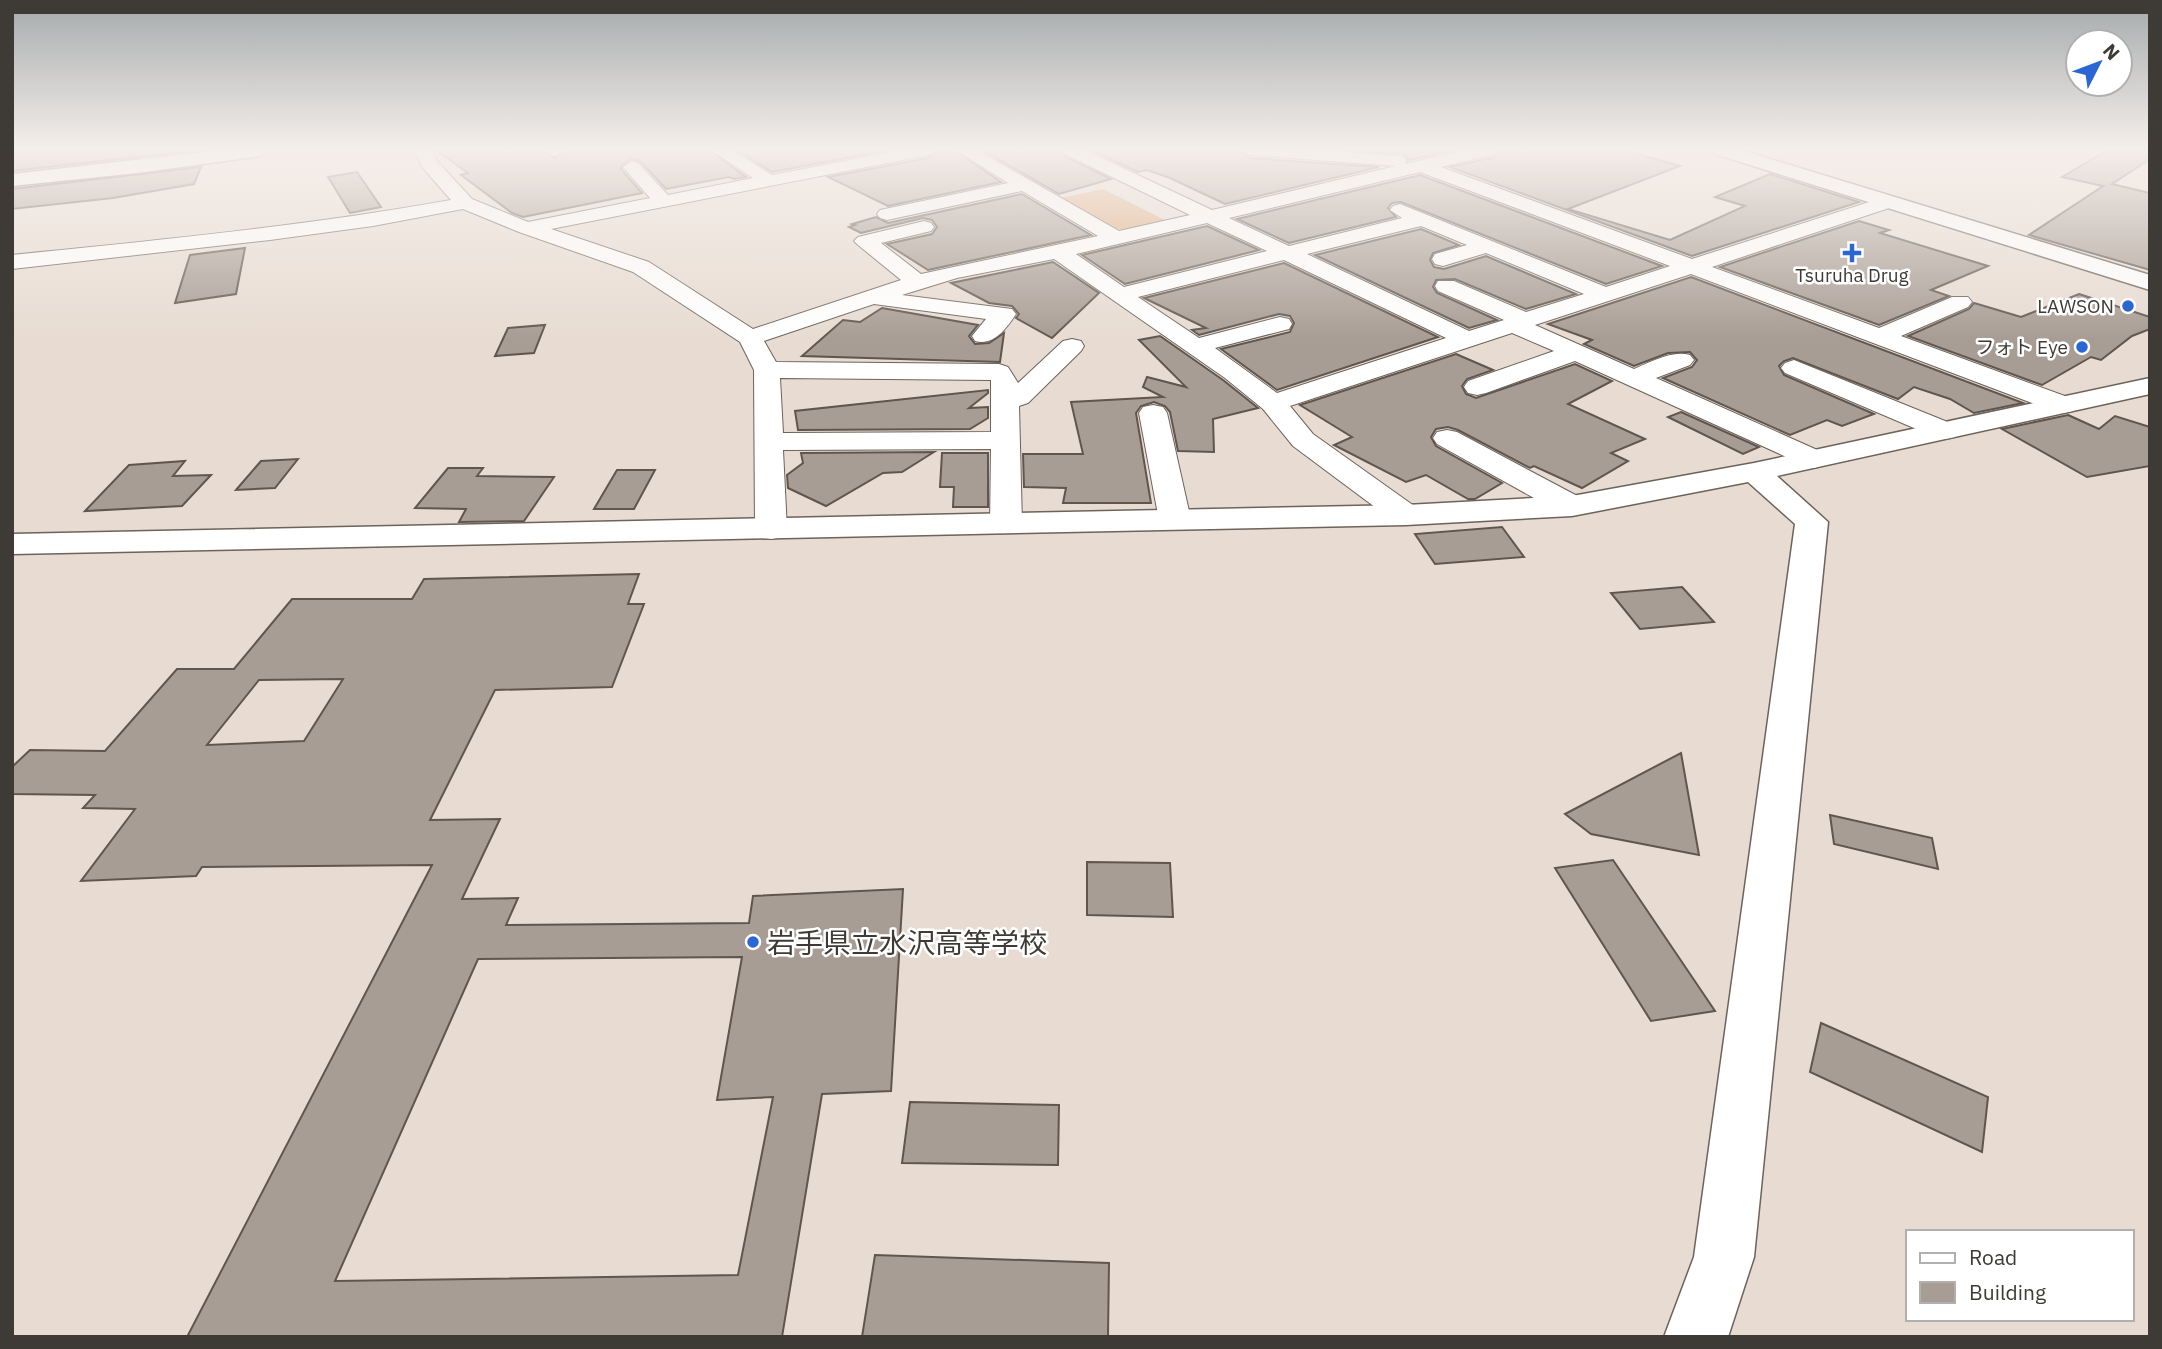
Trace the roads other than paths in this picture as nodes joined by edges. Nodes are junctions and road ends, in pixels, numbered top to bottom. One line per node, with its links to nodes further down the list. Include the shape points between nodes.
1 (411, 213): 24 (street, via 309,229)
2 (489, 213): 18 (street)
3 (555, 213): 16 (street)
4 (596, 213): 16 (street)
5 (896, 213): 13 (street)
6 (1072, 213): 19 (street)
7 (1205, 213): 14 (street)
8 (1224, 213): 14 (street)
9 (1408, 213): 15 (street)
10 (1547, 213): 25 (street)
11 (1854, 213): 25 (street)
12 (1923, 213): 27 (street)
13 (887, 215)
14 (1211, 216): 19 (street); 22 (street)
15 (1423, 219): 20 (street); 22 (street)
16 (560, 220): 18 (street)
17 (925, 227): 26 (street, via 865,241)
18 (526, 228): 37 (street, via 641,267)
19 (1116, 239): 21 (street)
20 (1488, 246): 23 (street); 30 (street)
21 (1058, 252): 26 (street); 29 (street)
22 (1285, 252): 29 (street); 38 (street)
23 (1443, 259)
24 (12, 262)
25 (1688, 266): 30 (street); 36 (street)
26 (917, 282): 31 (street)
27 (2150, 283)
28 (1446, 286): 33 (street)
29 (1122, 294): 40 (street)
30 (1604, 294): 33 (street)
31 (871, 298): 35 (street, via 1004,313); 37 (street)
32 (1960, 302): 36 (street)
33 (1518, 322): 38 (street); 41 (street)
34 (1280, 324): 40 (street)
35 (984, 336)
36 (1878, 337): 50 (street)
37 (750, 338): 44 (street)
38 (1467, 339): 49 (street)
39 (1072, 346): 48 (street, via 1018,397)
40 (1195, 346): 49 (street)
41 (1576, 352): 45 (street); 47 (street)
42 (1681, 360): 45 (street)
43 (1794, 368): 52 (street)
44 (767, 370): 48 (street, via 999,372 1005,381); 55 (street)
45 (1633, 378): 56 (street)
46 (2150, 386): 50 (street)
47 (1477, 387)
48 (1005, 402): 54 (street)
49 (1273, 403): 59 (street, via 1303,440)
50 (2063, 405): 52 (street)
51 (1153, 413): 60 (street)
52 (1945, 431): 56 (street)
53 (1447, 438): 58 (street)
54 (1006, 440): 55 (street); 61 (street)
55 (768, 442): 62 (street)
56 (1814, 459): 57 (street)
57 (1754, 471): 58 (street); 64 (street, via 1812,522 1724,1256)
58 (1572, 506): 59 (street)
59 (1406, 515): 60 (street)
60 (1175, 520): 61 (street)
61 (1006, 524): 62 (street)
62 (771, 530): 63 (street)
63 (12, 544)
64 (1696, 1337)

